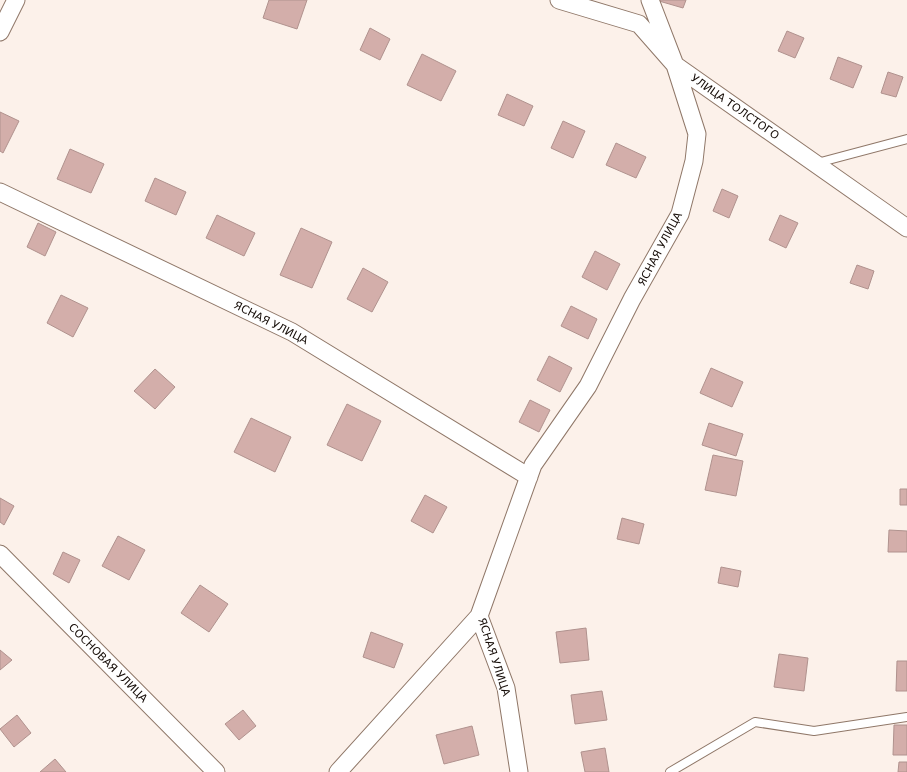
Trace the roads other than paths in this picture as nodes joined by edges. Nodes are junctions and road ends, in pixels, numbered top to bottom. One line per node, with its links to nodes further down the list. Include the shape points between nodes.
1 (16, 0): 4 (street)
2 (559, 0): 5 (street, УЛИЦА ТОЛСТОГО, via 639,24)
3 (650, 0): 5 (street, ЯСНАЯ УЛИЦА)
4 (0, 32)
5 (675, 65): 7 (street, УЛИЦА ТОЛСТОГО); 10 (street, ЯСНАЯ УЛИЦА, via 697,134 694,161 680,214 632,299 588,386 533,465)
6 (907, 139): 7 (lane)
7 (815, 164): 9 (street, УЛИЦА ТОЛСТОГО)
8 (0, 192): 10 (street, ЯСНАЯ УЛИЦА, via 292,332)
9 (907, 228)
10 (529, 477): 12 (street, ЯСНАЯ УЛИЦА)
11 (0, 554): 14 (street, СОСНОВАЯ УЛИЦА)
12 (479, 616): 15 (street); 16 (street, ЯСНАЯ УЛИЦА, via 506,688)
13 (907, 717): 17 (lane, via 814,731 755,722)
14 (216, 772)
15 (338, 772)
16 (519, 772)
17 (670, 772)

